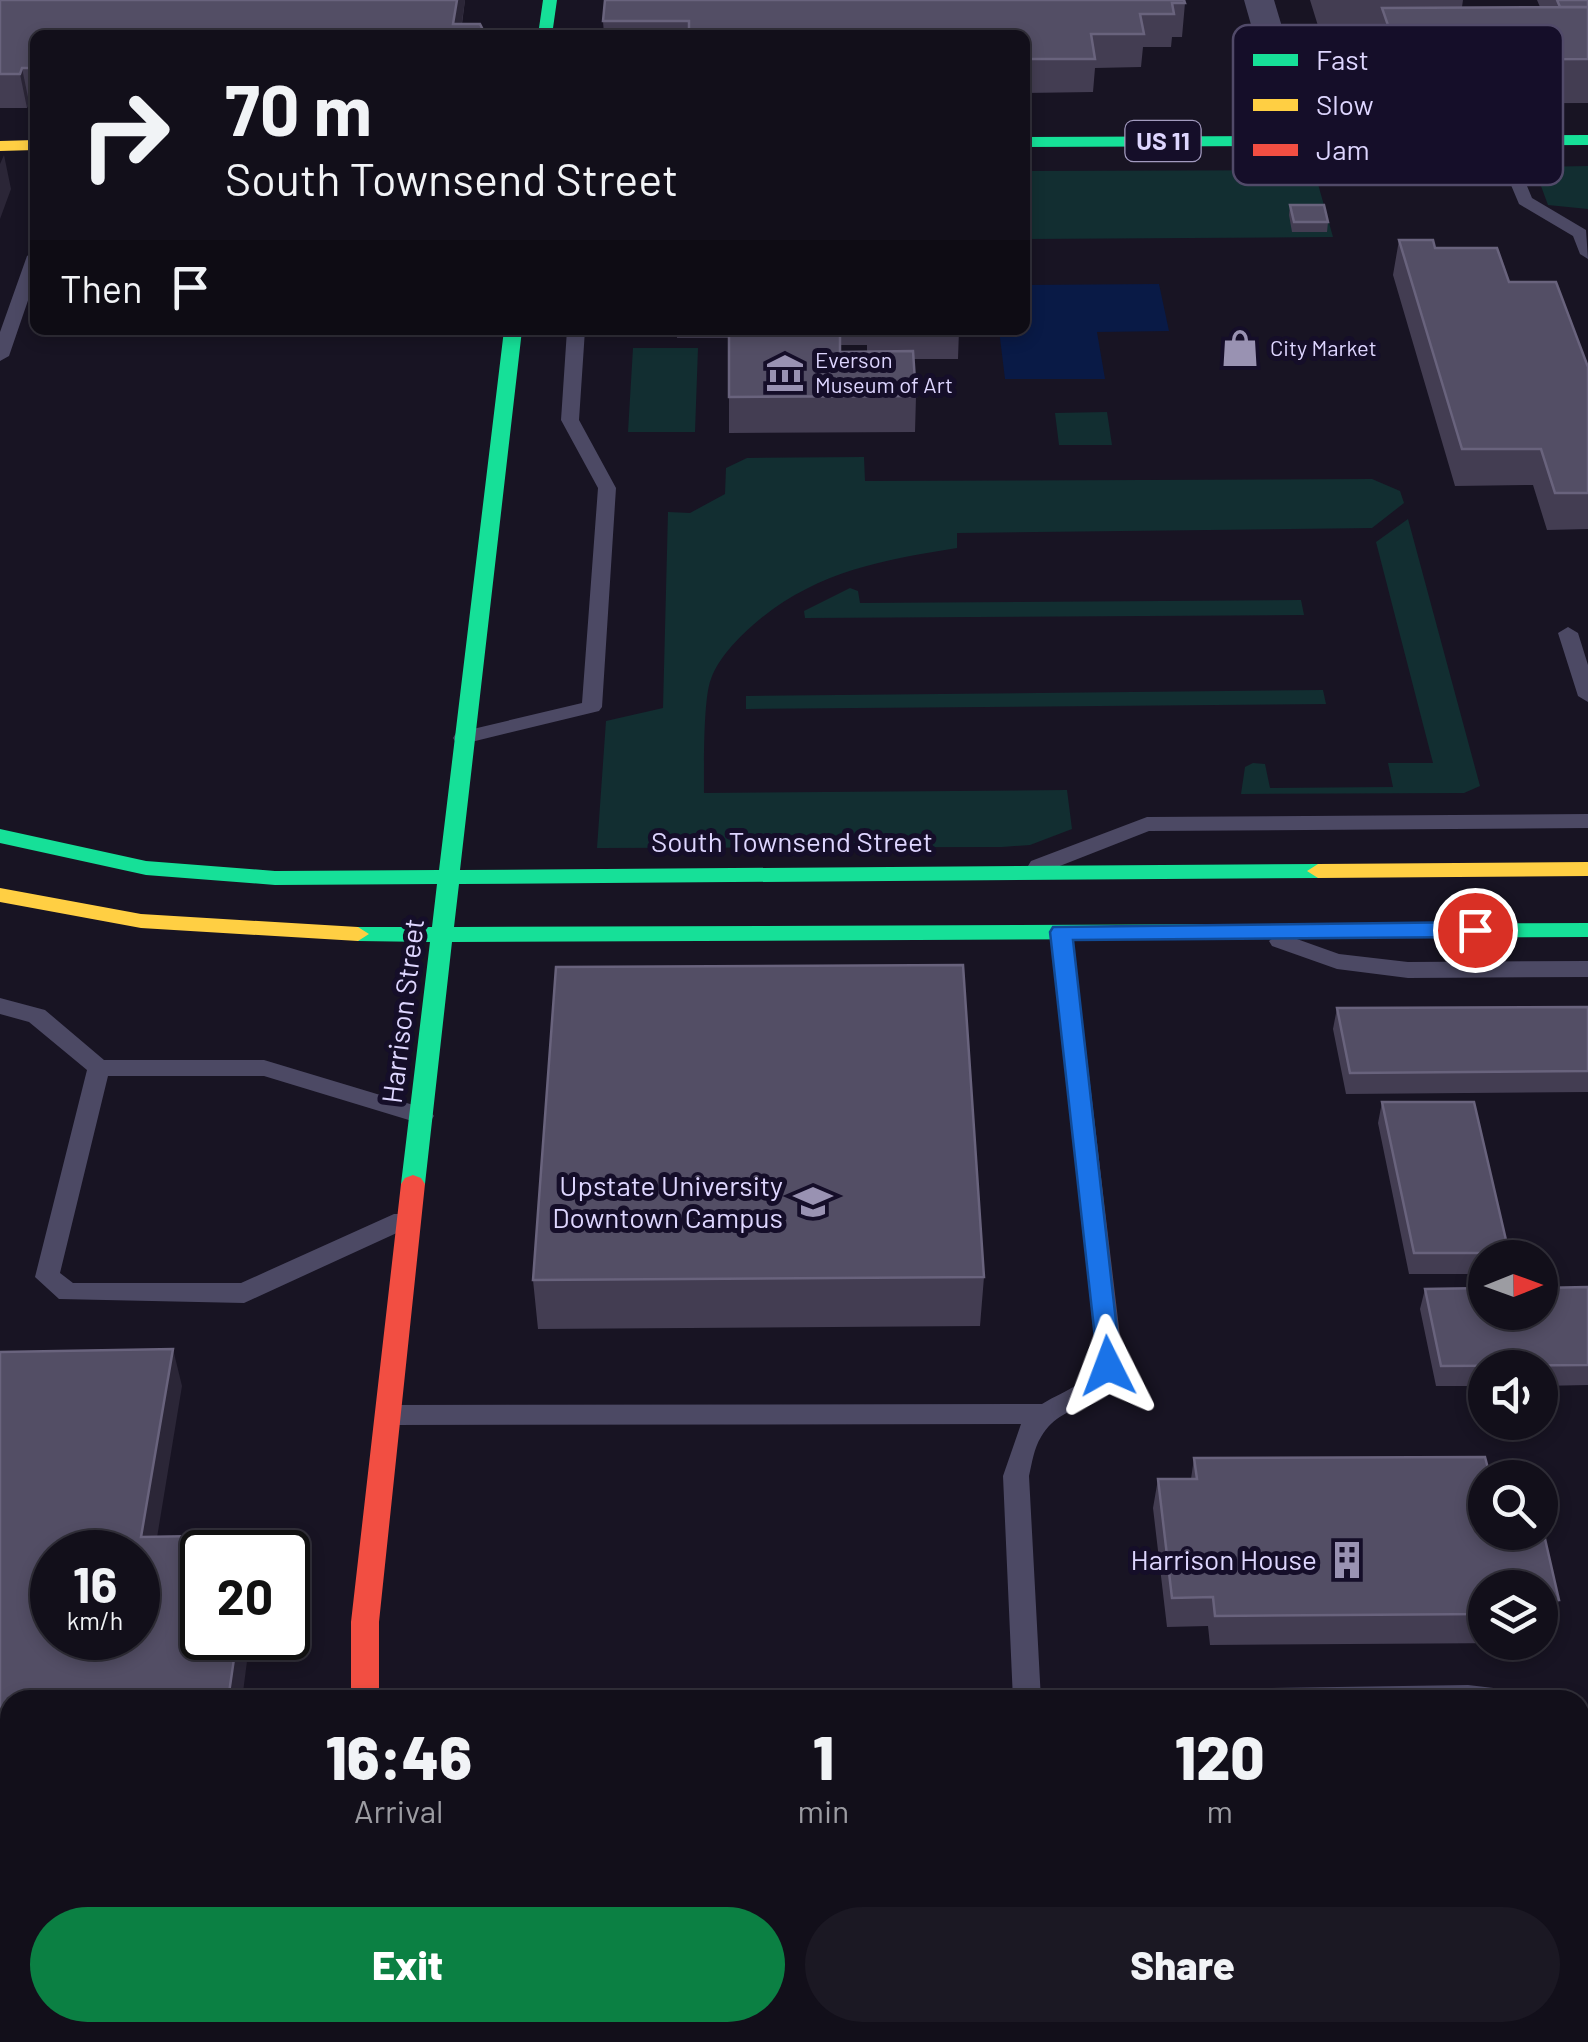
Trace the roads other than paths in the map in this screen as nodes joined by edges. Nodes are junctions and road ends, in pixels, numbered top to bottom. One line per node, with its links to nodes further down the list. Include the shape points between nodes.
1 (550, 0): 4 (main road)
2 (1259, 0): 3 (street)
3 (1266, 25)
4 (546, 30)
5 (1233, 141): 6 (main road, US 11)
6 (1030, 142)
7 (0, 146): 8 (main road)
8 (30, 146)
9 (1518, 185): 10 (lane, via 1525,201 1580,233)
10 (1588, 254)
11 (30, 270): 14 (lane)
12 (513, 335): 17 (main road, Harrison Street)
13 (576, 335): 17 (lane, via 570,420 606,488 592,707)
14 (0, 356)
15 (1568, 634): 16 (lane)
16 (1588, 696)
17 (463, 738): 22 (main road, Harrison Street)
18 (1588, 821): 21 (lane, via 1147,824)
19 (0, 836): 22 (main road, South Townsend Street, via 146,868 275,878)
20 (1588, 869): 21 (main road, South Townsend Street)
21 (1026, 871): 22 (main road, South Townsend Street)
22 (449, 874): 27 (main road, Harrison Street)
23 (0, 895): 27 (main road, via 211,930)
24 (1248, 930): 25 (main road); 26 (main road); 28 (lane, via 1337,961 1408,970)
25 (1588, 930)
26 (1061, 932): 27 (main road); 33 (lane, via 1110,1353 1093,1391)
27 (443, 933): 31 (main road, Harrison Street)
28 (1588, 969)
29 (0, 1006): 30 (lane, via 37,1016)
30 (98, 1068): 31 (lane, via 264,1068); 32 (lane, via 47,1277 68,1292 244,1292)
31 (422, 1116): 32 (main road, Harrison Street)
32 (409, 1218): 34 (main road, Harrison Street)
33 (1046, 1414): 34 (lane); 36 (lane, via 1027,1436 1016,1476)
34 (386, 1416): 35 (main road, Harrison Street, via 365,1622)
35 (365, 1690)
36 (1027, 1690)

